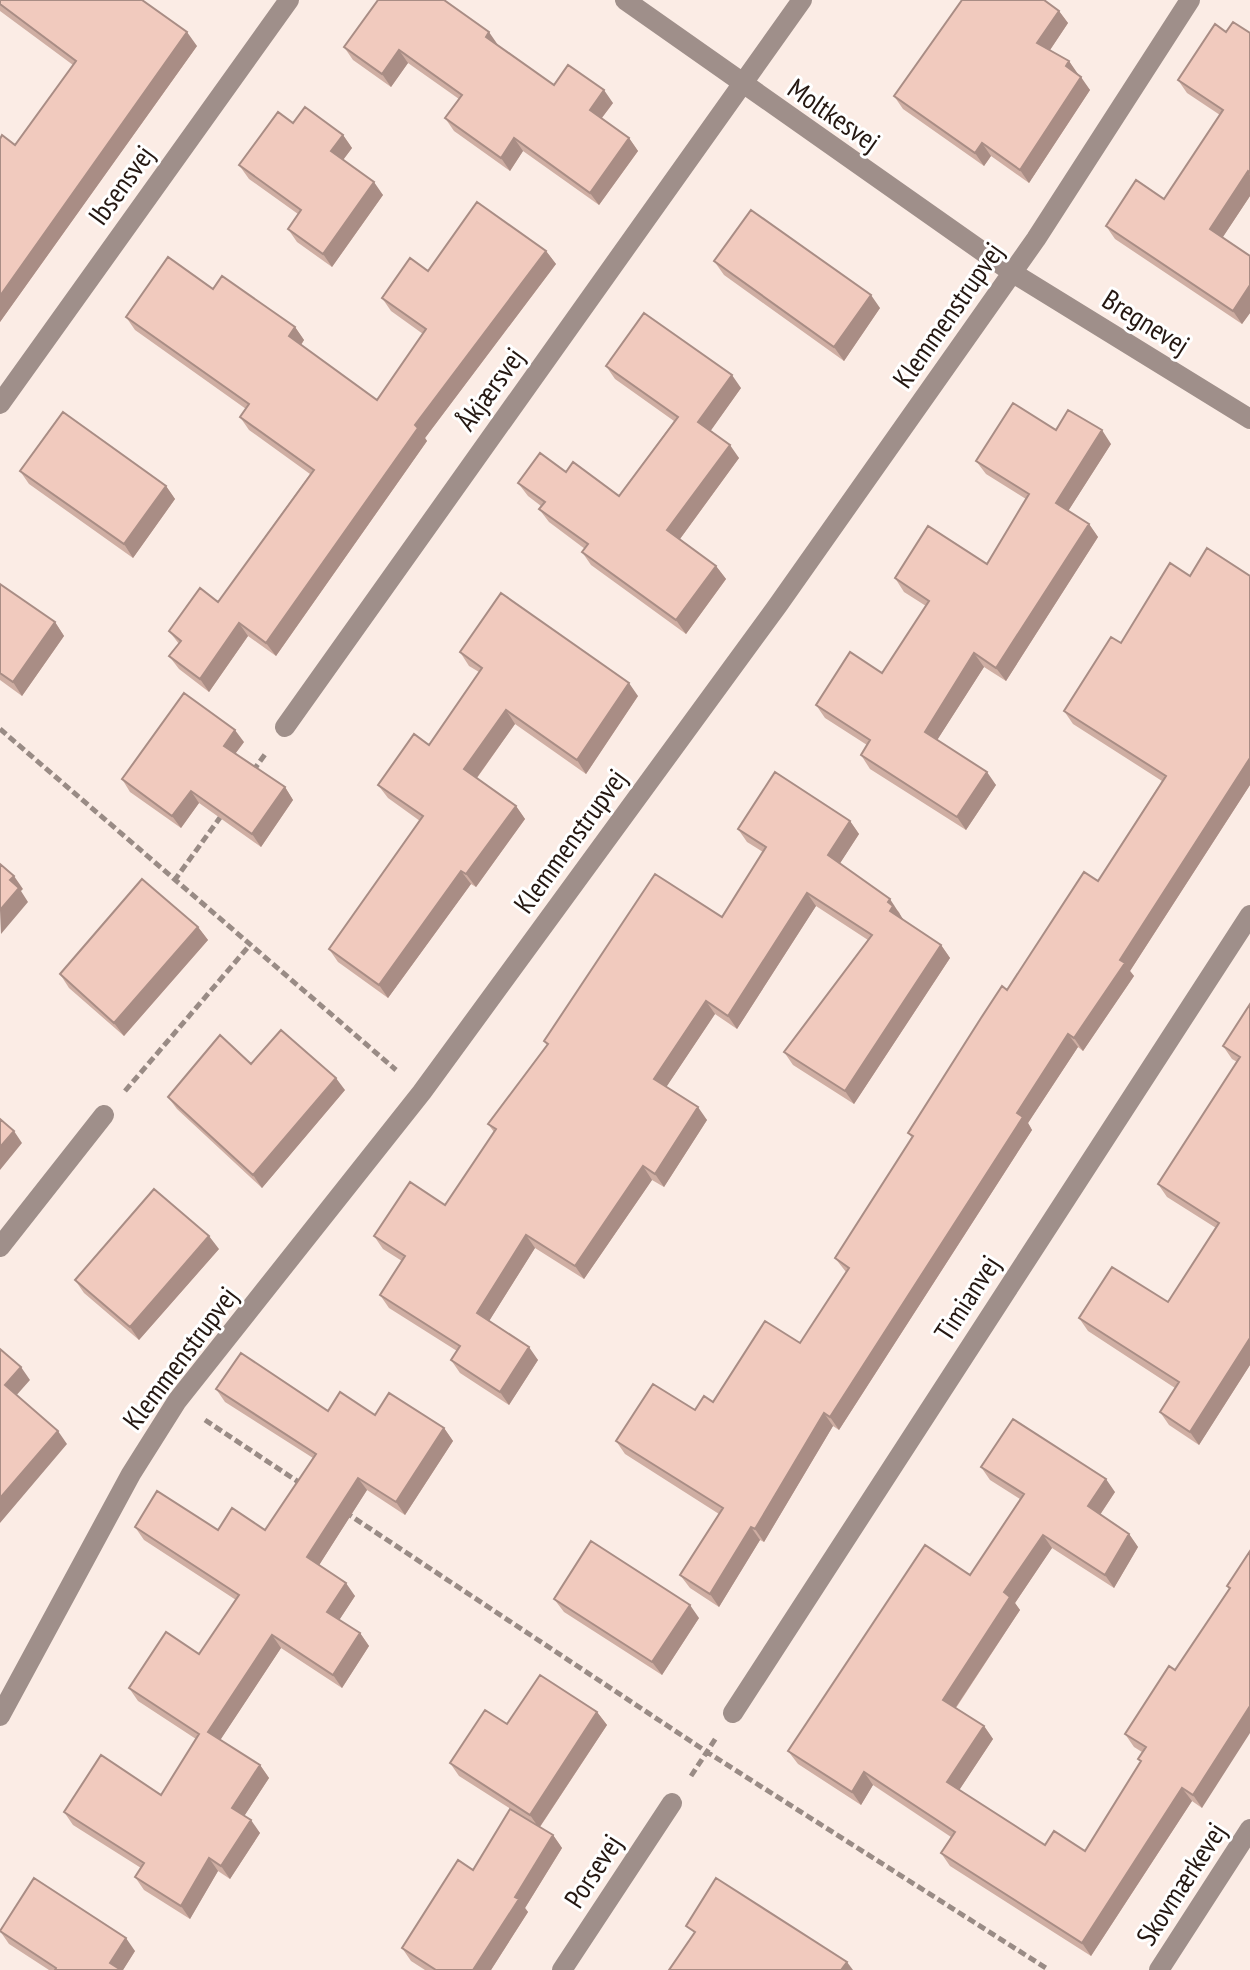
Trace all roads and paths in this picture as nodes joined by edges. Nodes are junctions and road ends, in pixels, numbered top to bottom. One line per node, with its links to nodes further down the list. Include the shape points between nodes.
1 (289, 0): 7 (street, Ibsensvej)
2 (625, 0): 5 (street, Moltkesvej)
3 (802, 0): 5 (street, Åkjærsvej)
4 (1190, 0): 6 (street, Klemmenstrupvej)
5 (739, 84): 6 (street, Moltkesvej); 9 (street, Åkjærsvej)
6 (1013, 273): 8 (street, Bregnevej); 16 (street, Klemmenstrupvej)
7 (0, 404)
8 (1250, 419)
9 (285, 727): 11 (path)
10 (0, 729): 13 (path)
11 (248, 778)
12 (230, 804): 13 (path)
13 (174, 881): 15 (path)
14 (1250, 915): 22 (street, Timianvej)
15 (249, 946): 16 (path); 17 (path)
16 (422, 1092): 19 (street, Klemmenstrupvej)
17 (104, 1115): 18 (street)
18 (0, 1247)
19 (177, 1401): 20 (path); 23 (street, Klemmenstrupvej, via 131,1474)
20 (310, 1489)
21 (336, 1507): 24 (path)
22 (733, 1713): 24 (path)
23 (0, 1716)
24 (707, 1752): 25 (path); 28 (path)
25 (672, 1803): 27 (street, Porsevej)
26 (1250, 1829): 29 (street, Skovmærkevej)
27 (562, 1970)
28 (1049, 1970)
29 (1159, 1970)

